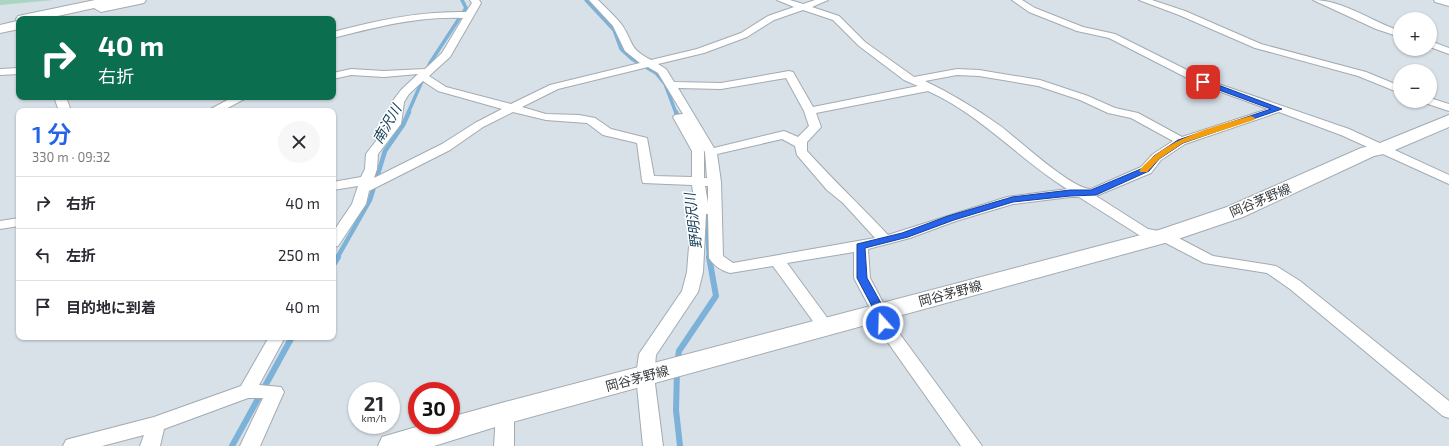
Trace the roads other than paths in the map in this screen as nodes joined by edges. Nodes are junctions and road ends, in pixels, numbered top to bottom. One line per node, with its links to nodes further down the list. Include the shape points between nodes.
1 (115, 0): 14 (main road)
2 (139, 0): 15 (main road)
3 (474, 0): 13 (street, via 477,3)
4 (593, 0): 24 (street, via 616,24 631,52)
5 (781, 0): 12 (street)
6 (824, 0): 12 (street)
7 (1016, 0): 39 (street, via 1032,10 1080,29 1112,36 1203,82)
8 (1143, 0): 33 (street, via 1182,13 1258,46 1362,74)
9 (1317, 0): 20 (street, via 1342,8)
10 (1438, 0): 11 (street)
11 (1449, 3)
12 (801, 8): 24 (street, via 771,18 731,40); 30 (street, via 836,18 862,44 908,78)
13 (469, 15): 21 (street, via 437,15 366,25); 28 (street, via 446,55)
14 (38, 16)
15 (62, 16)
16 (16, 21): 17 (main road)
17 (0, 24)
18 (16, 26): 19 (main road)
19 (0, 29)
20 (1393, 32)
21 (336, 34)
22 (1437, 47): 23 (street)
23 (1449, 51)
24 (651, 64): 25 (street); 31 (street, via 662,72)
25 (638, 65): 36 (street, via 554,87); 47 (street, via 658,78 698,151)
26 (16, 71): 27 (street)
27 (0, 72)
28 (425, 74): 29 (street, via 421,71 384,74 351,72); 36 (street, via 442,89); 49 (street, via 398,102 395,124 372,154 371,169)
29 (336, 75)
30 (915, 80): 32 (street); 42 (street, via 957,72 1040,84 1084,98 1112,111 1134,115)
31 (672, 85): 40 (street, via 720,86 789,74); 45 (street)
32 (930, 87): 40 (street); 51 (street, via 994,127 1061,180)
33 (1393, 87)
34 (236, 100): 37 (street)
35 (1437, 104): 38 (street)
36 (514, 107): 47 (street, via 546,117 591,120 607,132 643,141 648,180); 49 (street, via 479,125 446,147)
37 (219, 108)
38 (1449, 108)
39 (1278, 109): 42 (street); 44 (street, via 1345,132)
40 (810, 111): 43 (street, via 816,127)
41 (1449, 120): 44 (main road, 岡谷茅野線)
42 (1181, 142): 51 (street, via 1157,157 1146,170 1093,193)
43 (801, 144): 45 (street, via 784,135); 57 (street, via 801,152)
44 (1381, 149): 46 (street); 55 (main road, 岡谷茅野線, via 1368,152 1235,212)
45 (711, 152): 48 (street)
46 (1449, 180)
47 (698, 181): 48 (street); 52 (street)
48 (714, 182): 52 (street)
49 (365, 184): 50 (street); 56 (street, via 359,204)
50 (336, 186)
51 (1081, 192): 55 (street, via 1144,232); 57 (street, via 1012,200 905,235)
52 (709, 210): 59 (street, via 716,258 730,268); 63 (street, via 698,209 695,272 690,292 648,354)
53 (16, 222): 54 (street)
54 (0, 225)
55 (1164, 236): 60 (main road, 岡谷茅野線); 65 (street, via 1209,260 1271,269 1295,285)
56 (336, 238)
57 (884, 239): 58 (street)
58 (861, 246): 59 (street); 60 (street, via 862,278)
59 (777, 261): 61 (street)
60 (880, 312): 61 (main road, 岡谷茅野線); 74 (street, via 883,323)
61 (826, 327): 63 (main road, 岡谷茅野線)
62 (275, 340): 64 (street)
63 (655, 374): 66 (main road, 岡谷茅野線); 73 (street)
64 (247, 391): 67 (street); 70 (street, via 275,392)
65 (1449, 411)
66 (506, 413): 71 (main road, 岡谷茅野線); 72 (street)
67 (156, 424): 68 (street); 69 (street)
68 (73, 446)
69 (150, 446)
70 (250, 446)
71 (393, 446)
72 (504, 446)
73 (653, 446)
74 (972, 446)

